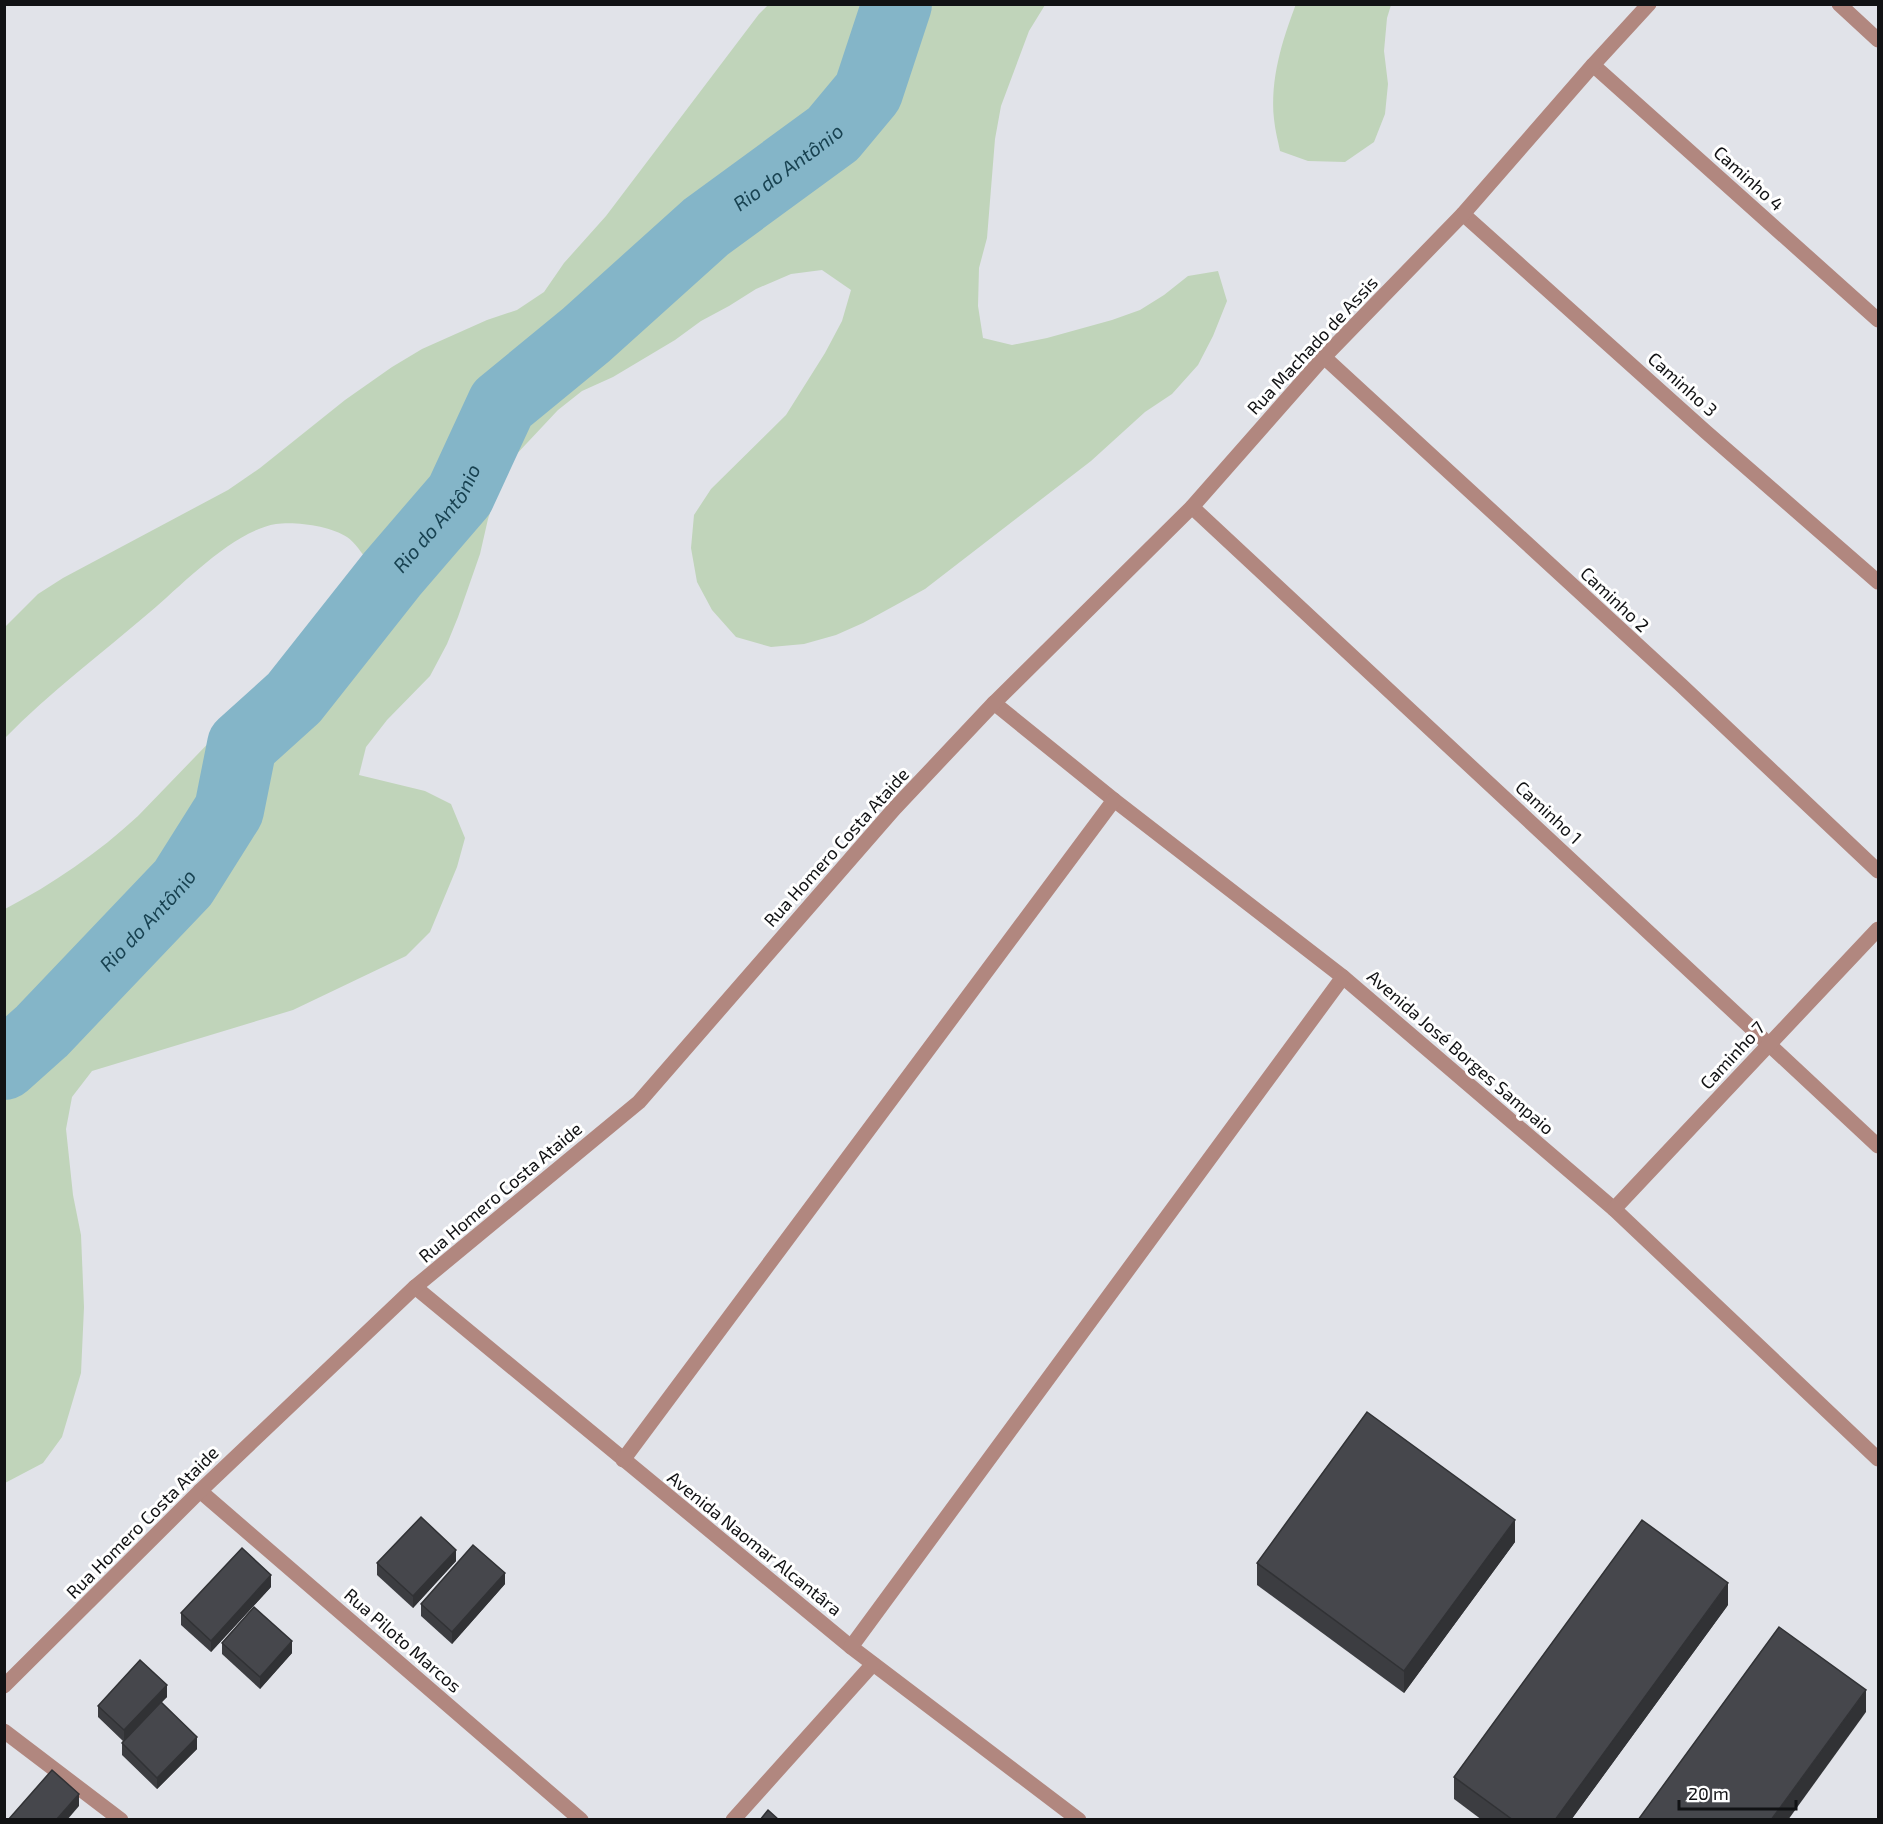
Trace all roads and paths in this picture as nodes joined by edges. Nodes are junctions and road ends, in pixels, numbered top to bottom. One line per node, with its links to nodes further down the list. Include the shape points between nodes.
1 (1649, 4): 4 (street, Rua Machado de Assis)
2 (1839, 4): 3 (street)
3 (1878, 40)
4 (1593, 65): 5 (street, Rua Machado de Assis); 6 (street, Caminho 4)
5 (1463, 214): 7 (street, Rua Machado de Assis); 9 (street, Caminho 3)
6 (1878, 319)
7 (1324, 357): 8 (street, Rua Machado de Assis); 12 (street, Caminho 2)
8 (1192, 507): 10 (street, Rua Machado de Assis); 15 (street, Caminho 1)
9 (1878, 582)
10 (994, 703): 11 (street, Avenida José Borges Sampaio); 18 (street, Rua Homero Costa Ataide, via 894,809 639,1102)
11 (1114, 800): 14 (street, Avenida José Borges Sampaio); 20 (street)
12 (1878, 871)
13 (1878, 929): 15 (street, Caminho 7)
14 (1343, 977): 17 (street, Avenida José Borges Sampaio); 22 (street)
15 (1770, 1043): 16 (street, Caminho 1); 17 (street, Caminho 7)
16 (1878, 1146)
17 (1614, 1209): 19 (street, Avenida José Borges Sampaio)
18 (415, 1287): 20 (street, Avenida Naomar Alcantâra); 21 (street, Rua Homero Costa Ataide)
19 (1878, 1459)
20 (623, 1460): 22 (street, Avenida Naomar Alcantâra)
21 (200, 1491): 24 (street, Rua Homero Costa Ataide); 27 (street, Rua Piloto Marcos)
22 (851, 1647): 23 (street, Avenida Naomar Alcantâra)
23 (873, 1664): 28 (street); 29 (street, Avenida Naomar Alcantâra)
24 (4, 1686)
25 (4, 1731): 26 (street)
26 (121, 1820)
27 (581, 1820)
28 (733, 1820)
29 (1079, 1820)

